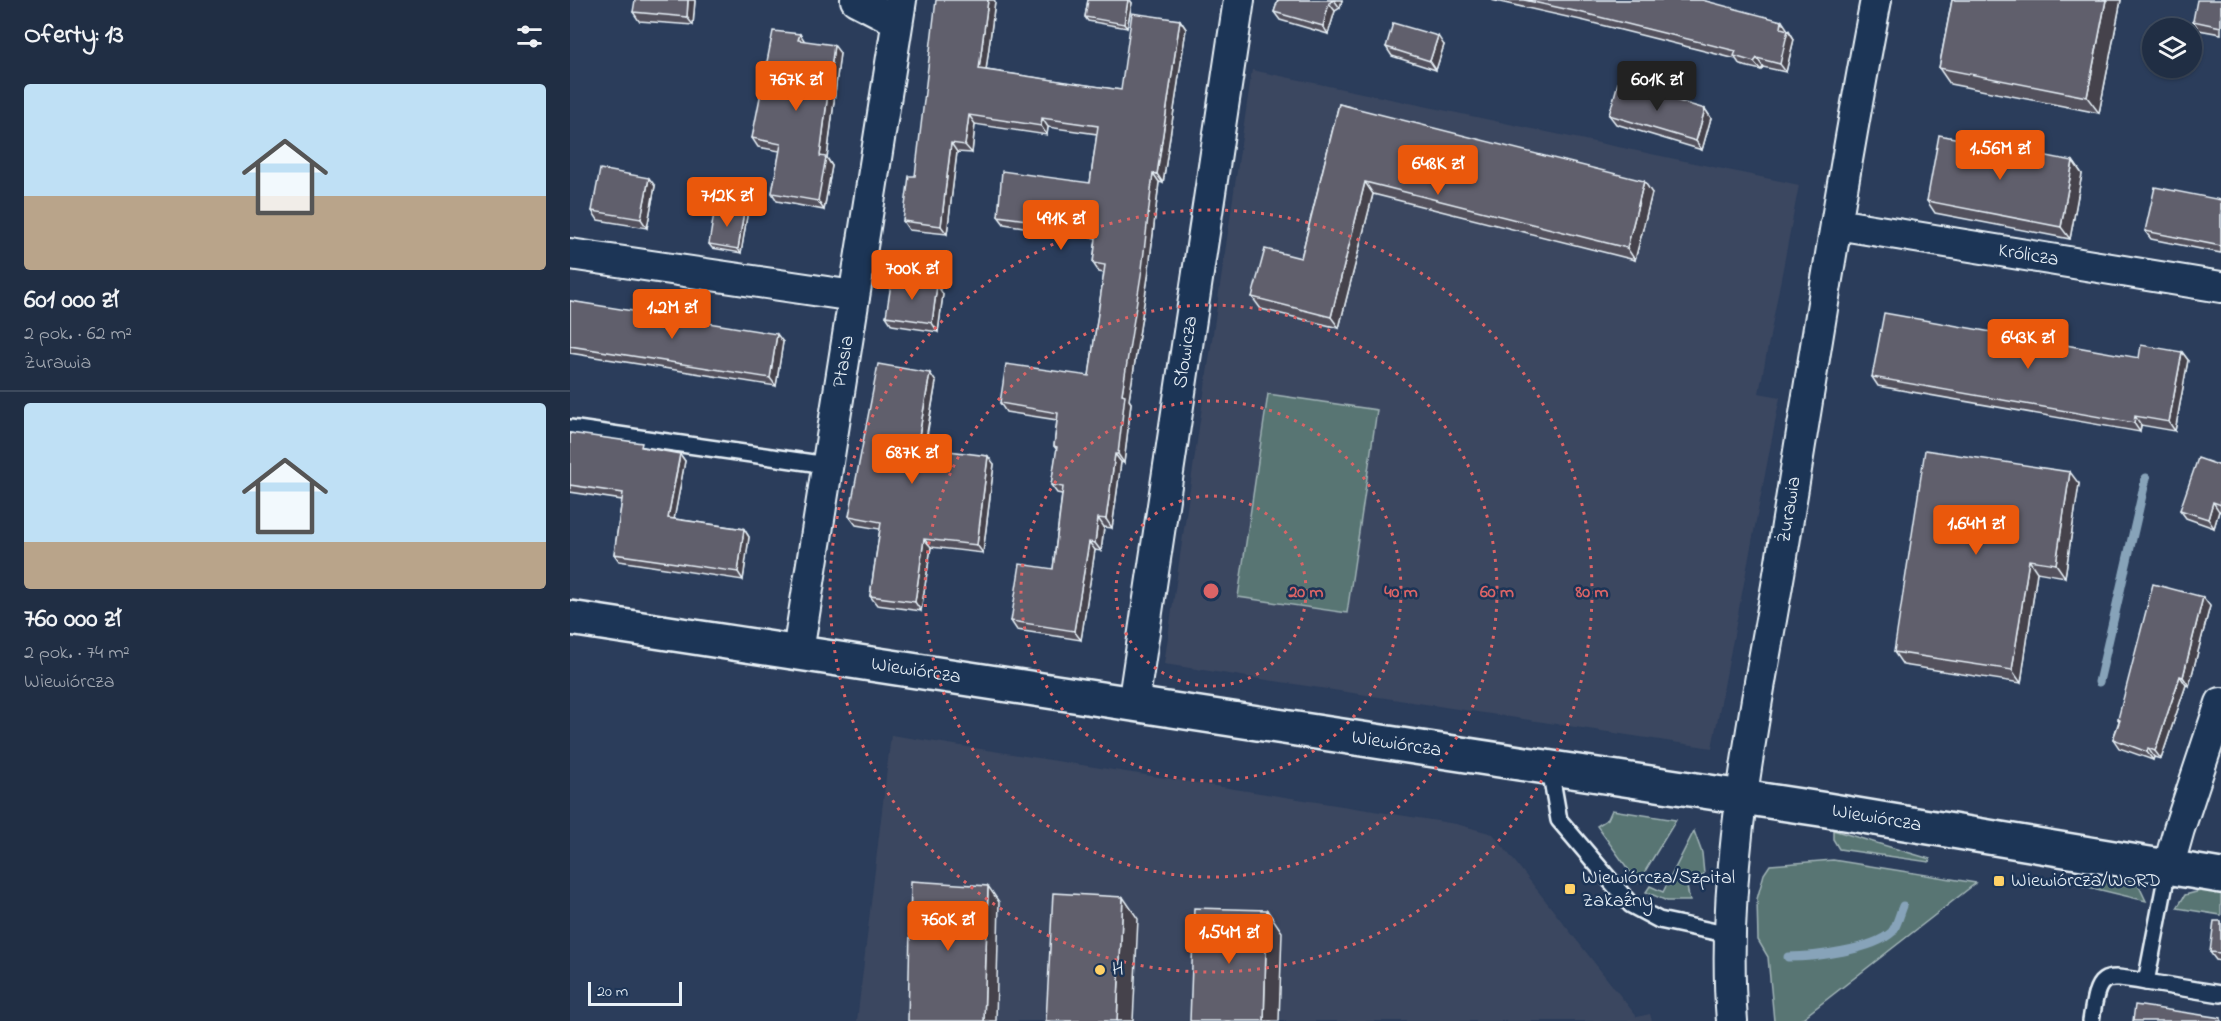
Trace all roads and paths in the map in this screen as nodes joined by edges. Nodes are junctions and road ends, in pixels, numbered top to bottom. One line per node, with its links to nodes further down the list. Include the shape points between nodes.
1 (856, 0): 4 (street)
2 (1239, 0): 14 (street, Słowicza)
3 (1874, 0): 5 (street, Żurawia)
4 (899, 10): 8 (street, Ptasia)
5 (1836, 224): 7 (street, Królicza); 16 (street, Żurawia)
6 (570, 254): 8 (street)
7 (2221, 287)
8 (854, 296): 10 (street, Ptasia)
9 (570, 428): 10 (lane)
10 (826, 465): 12 (street, Ptasia)
11 (570, 618): 12 (street, Wiewiórcza)
12 (798, 652): 14 (street, Wiewiórcza)
13 (2221, 703): 17 (street)
14 (1133, 705): 15 (street, Wiewiórcza)
15 (1550, 769): 16 (street, Wiewiórcza); 19 (lane, via 1559,820 1630,905 1659,920)
16 (1742, 797): 17 (street, Wiewiórcza); 19 (street, Żurawia)
17 (2168, 868): 18 (street, Wiewiórcza); 20 (lane)
18 (2221, 876)
19 (1730, 934): 22 (street, Żurawia)
20 (2146, 982): 21 (lane); 23 (lane, via 2108,978 2095,993)
21 (2221, 994)
22 (1732, 1021)
23 (2091, 1021)

